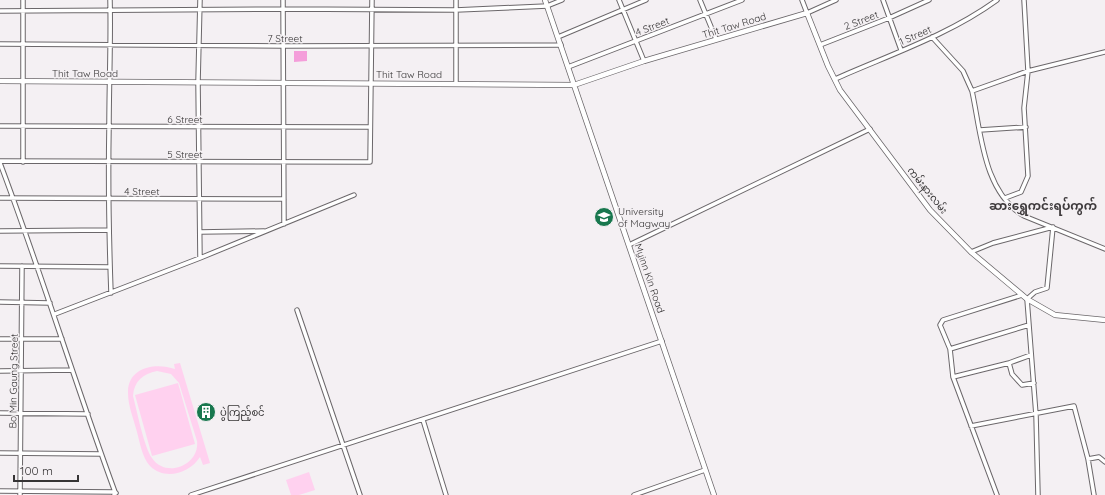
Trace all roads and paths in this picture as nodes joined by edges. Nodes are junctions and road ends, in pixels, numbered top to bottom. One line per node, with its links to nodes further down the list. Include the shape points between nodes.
1 (23, 0): 25 (street)
2 (110, 0): 26 (street)
3 (200, 0): 22 (street)
4 (283, 0): 20 (street)
5 (372, 0): 27 (street)
6 (456, 0): 23 (street)
7 (545, 0): 19 (street)
8 (562, 0): 19 (street)
9 (619, 0): 21 (street)
10 (646, 0): 21 (street)
11 (700, 0): 29 (street)
12 (742, 0): 29 (street, 4 Street)
13 (802, 0): 28 (street, ကမ်းနားလမ်း)
14 (836, 0): 28 (street)
15 (883, 0): 30 (street)
16 (929, 0): 30 (street, 2 Street)
17 (998, 0): 32 (street, 1 Street, via 980,13)
18 (1024, 0): 48 (street)
19 (547, 6): 23 (street); 31 (street)
20 (283, 9): 22 (street); 27 (street); 42 (street)
21 (624, 9): 31 (street); 34 (street)
22 (200, 10): 26 (street); 38 (street)
23 (456, 10): 27 (street); 39 (street)
24 (0, 11): 25 (street)
25 (23, 11): 26 (street); 36 (street)
26 (110, 11): 37 (street)
27 (372, 11): 43 (street)
28 (807, 13): 33 (street, Thit Taw Road); 41 (street, ကမ်းနားလမ်း)
29 (706, 14): 33 (street); 34 (street, 4 Street)
30 (889, 18): 41 (street, 2 Street); 44 (street)
31 (558, 36): 40 (street)
32 (932, 37): 44 (street, 1 Street); 58 (street, via 963,71)
33 (716, 39): 46 (street, Thit Taw Road)
34 (636, 41): 46 (street); 47 (street, 4 Street)
35 (0, 44): 36 (street, 7 Street)
36 (23, 44): 37 (street, 7 Street); 51 (street)
37 (111, 44): 38 (street, 7 Street); 52 (street)
38 (198, 44): 42 (street, 7 Street); 53 (street)
39 (455, 45): 40 (street, 7 Street); 43 (street, 7 Street); 56 (street)
40 (561, 45): 47 (street, Myinn Kin Road)
41 (820, 45): 49 (street, ကမ်းနားလမ်း)
42 (283, 46): 43 (street, 7 Street); 54 (street)
43 (371, 46): 55 (street)
44 (901, 50): 49 (street, 1 Street)
45 (1105, 52): 48 (street)
46 (644, 61): 57 (street, Thit Taw Road)
47 (568, 67): 57 (street, Myinn Kin Road)
48 (1028, 71): 58 (street); 65 (street, via 1024,108)
49 (835, 79): 66 (street, ကမ်းနားလမ်း, via 840,90)
50 (0, 81): 51 (street, Thit Taw Road)
51 (24, 81): 52 (street, Thit Taw Road); 60 (street)
52 (110, 82): 53 (street, Thit Taw Road); 61 (street)
53 (198, 82): 54 (street, Thit Taw Road); 62 (street)
54 (283, 82): 55 (street, Thit Taw Road); 63 (street)
55 (370, 83): 56 (street, Thit Taw Road); 64 (street)
56 (456, 83): 57 (street, Thit Taw Road)
57 (574, 85): 87 (street, Myinn Kin Road)
58 (972, 91): 67 (street)
59 (0, 126): 60 (street, 6 Street)
60 (23, 126): 61 (street, 6 Street); 69 (street)
61 (109, 127): 62 (street, 6 Street); 70 (street)
62 (198, 127): 63 (street, 6 Street); 71 (street)
63 (283, 127): 64 (street, 6 Street); 72 (street)
64 (370, 127): 72 (street, 5 Street, via 370,162)
65 (1026, 127): 67 (street); 78 (street, via 1028,176 1022,192)
66 (870, 129): 87 (street); 89 (street, ကမ်းနားလမ်း, via 930,210)
67 (980, 130): 78 (street, via 988,167)
68 (0, 162): 69 (street, 5 Street); 75 (street)
69 (23, 162): 70 (street, 5 Street)
70 (109, 162): 71 (street, 5 Street); 76 (street)
71 (199, 162): 72 (street, 5 Street); 77 (street)
72 (283, 162): 79 (street)
73 (354, 195): 80 (street)
74 (0, 198): 75 (street, 4 Street)
75 (13, 198): 76 (street, 4 Street); 82 (street)
76 (109, 198): 77 (street, 4 Street); 83 (street)
77 (199, 198): 79 (street, 4 Street); 86 (street)
78 (1005, 198): 81 (street, via 1014,210)
79 (284, 199): 80 (street)
80 (284, 224): 85 (street)
81 (1053, 227): 88 (street); 89 (street, via 993,243); 97 (street, via 1047,288 1035,292)
82 (24, 230): 83 (street); 84 (street); 93 (street)
83 (109, 230): 94 (street)
84 (0, 231)
85 (267, 231): 86 (street); 90 (street)
86 (200, 232): 90 (street)
87 (629, 245): 108 (street, Myinn Kin Road)
88 (1105, 249)
89 (971, 252): 96 (street, ကမ်းနားလမ်း)
90 (200, 258): 95 (street)
91 (0, 266): 92 (street)
92 (22, 266): 93 (street); 99 (street, Bo Min Gaung Street)
93 (38, 267): 94 (street); 100 (street)
94 (110, 267): 95 (street)
95 (111, 293): 102 (street)
96 (1022, 295): 97 (street, ကမ်းနားလမ်း); 109 (street, via 941,322)
97 (1027, 299): 103 (street, ကမ်းနားလမ်း, via 1055,315); 104 (street)
98 (0, 302): 99 (street)
99 (21, 302): 100 (street); 107 (street, Bo Min Gaung Street)
100 (50, 303): 102 (street)
101 (297, 310): 123 (street)
102 (54, 314): 106 (street)
103 (1105, 320)
104 (1029, 325): 109 (street); 110 (street)
105 (0, 339): 107 (street)
106 (62, 339): 107 (street); 112 (street)
107 (21, 340): 114 (street, Bo Min Gaung Street)
108 (662, 341): 121 (street); 129 (street, Myinn Kin Road)
109 (950, 350): 115 (street)
110 (1031, 355): 111 (street); 116 (street)
111 (1009, 363): 115 (street); 116 (street, via 1012,374 1022,385)
112 (72, 370): 114 (street); 119 (street)
113 (0, 371): 114 (street)
114 (21, 372): 118 (street, Bo Min Gaung Street)
115 (953, 377): 122 (street)
116 (1034, 383): 120 (street)
117 (0, 413): 118 (street)
118 (21, 413): 119 (street); 125 (street, Bo Min Gaung Street)
119 (88, 414): 126 (street)
120 (1036, 415): 122 (street); 127 (street, via 1074,406); 139 (street)
121 (423, 420): 123 (street); 135 (street)
122 (971, 426): 138 (street)
123 (343, 446): 133 (street); 134 (street)
124 (0, 453): 125 (street)
125 (20, 453): 126 (street); 131 (street, Bo Min Gaung Street)
126 (101, 454): 132 (street)
127 (1088, 459): 128 (street, via 1099,457); 140 (street)
128 (1105, 462)
129 (705, 470): 136 (street); 137 (street, Myinn Kin Road)
130 (0, 491): 131 (street)
131 (20, 493): 132 (street)
132 (115, 494)
133 (191, 495)
134 (360, 495)
135 (446, 495)
136 (634, 495)
137 (713, 495)
138 (997, 495)
139 (1038, 495)
140 (1094, 495)

